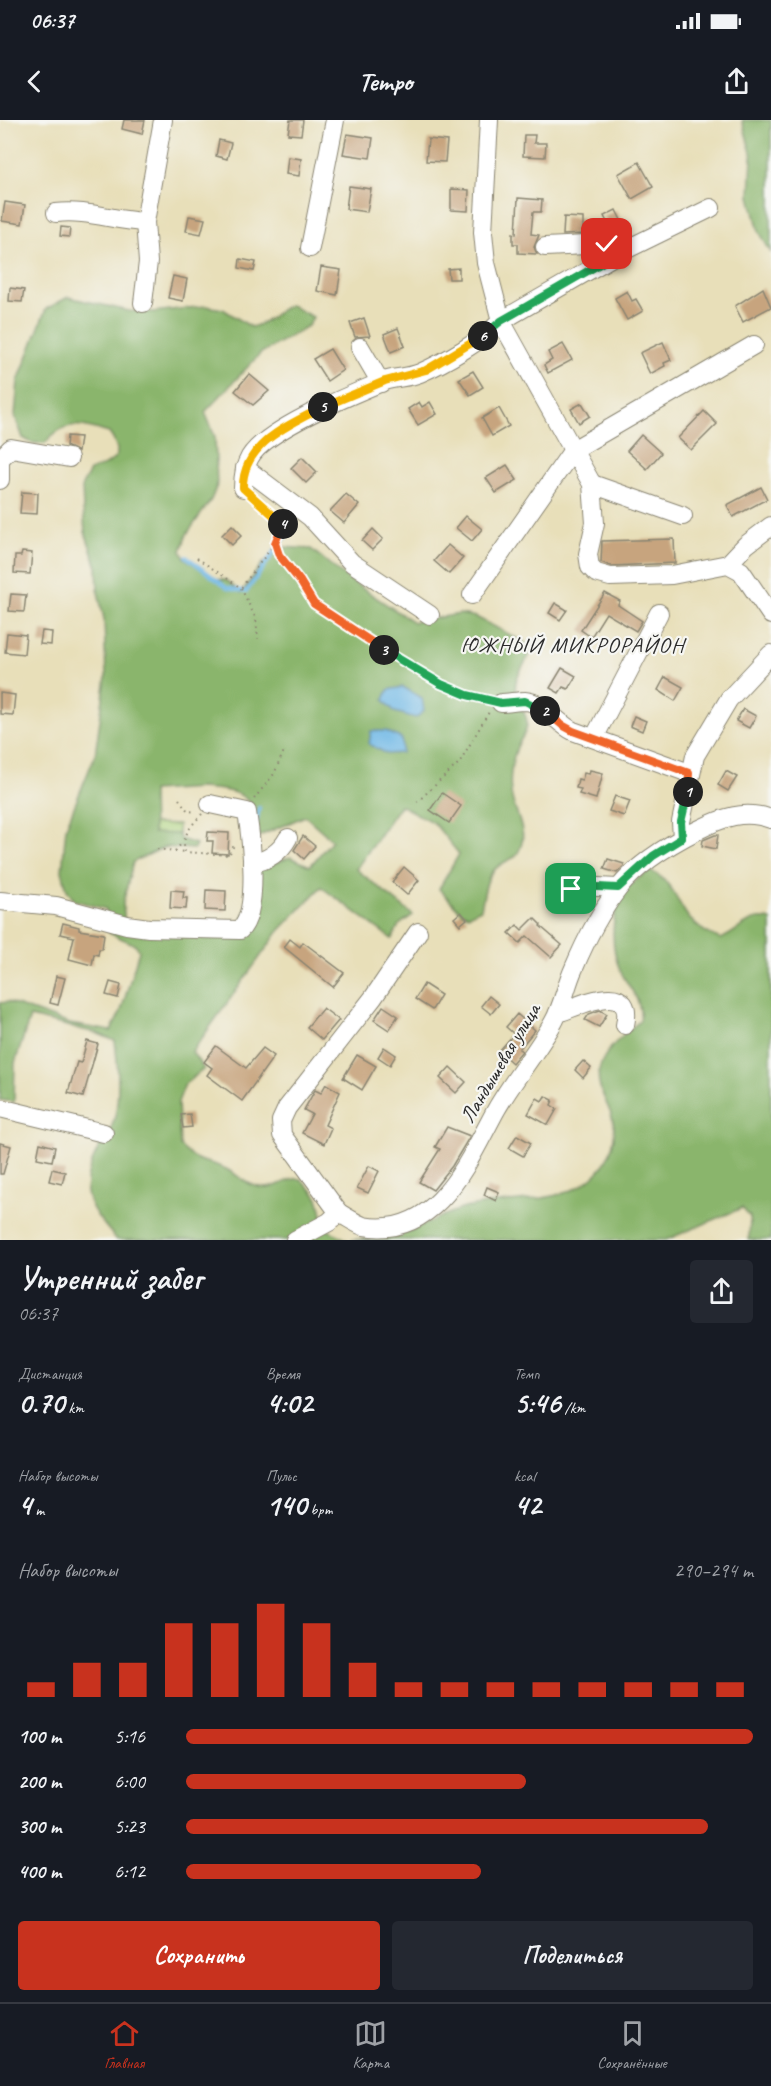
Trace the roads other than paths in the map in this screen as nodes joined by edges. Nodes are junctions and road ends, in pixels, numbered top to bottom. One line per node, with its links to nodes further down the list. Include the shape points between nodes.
1 (163, 120): 6 (street)
2 (335, 120): 8 (street)
3 (489, 120): 11 (street, via 483,232 486,263)
4 (711, 208): 9 (street)
5 (56, 213): 6 (street, via 73,210)
6 (145, 222): 10 (street, via 148,262)
7 (545, 247): 9 (street, via 607,244)
8 (310, 248)
9 (619, 253): 11 (street)
10 (143, 303)
11 (501, 321): 14 (street, via 484,336 426,370); 15 (street)
12 (754, 345): 15 (street)
13 (360, 347): 14 (street)
14 (381, 383): 17 (street, via 345,396 263,443)
15 (573, 450): 19 (street); 24 (street)
16 (69, 458): 18 (street, via 11,448 0,459)
17 (245, 468): 20 (street); 26 (street, via 310,517 352,563)
18 (0, 480)
19 (592, 484): 21 (street); 23 (street, via 595,523 588,554 590,567 597,573 610,577 672,575)
20 (243, 488)
21 (683, 516)
22 (771, 526): 23 (street)
23 (728, 564): 27 (street, via 741,571)
24 (472, 595)
25 (659, 613): 30 (street)
26 (430, 615)
27 (771, 615)
28 (771, 654): 31 (street, via 729,699)
29 (501, 703): 30 (street, via 535,704 562,725)
30 (594, 738): 31 (street)
31 (689, 773): 35 (street)
32 (207, 808): 36 (street, via 247,812 242,841)
33 (771, 819): 35 (street, Ландышевая улица, via 744,813 718,820)
34 (288, 838): 36 (street, via 283,848)
35 (682, 838): 37 (street, Ландышевая улица, via 653,856)
36 (252, 863): 39 (street, via 249,916 240,930 150,928 56,906)
37 (618, 888): 38 (street, via 577,886); 41 (street, Ландышевая улица, via 574,967)
38 (564, 893)
39 (0, 901)
40 (418, 932): 45 (street, via 374,998 287,1108 281,1121 282,1134)
41 (558, 1013): 42 (street, via 611,997 626,1008); 45 (street, Ландышевая улица, via 497,1108 449,1197 437,1209 410,1225 387,1230 363,1226)
42 (625, 1025)
43 (0, 1108): 44 (street)
44 (104, 1133)
45 (339, 1213): 46 (street)
46 (295, 1240)

